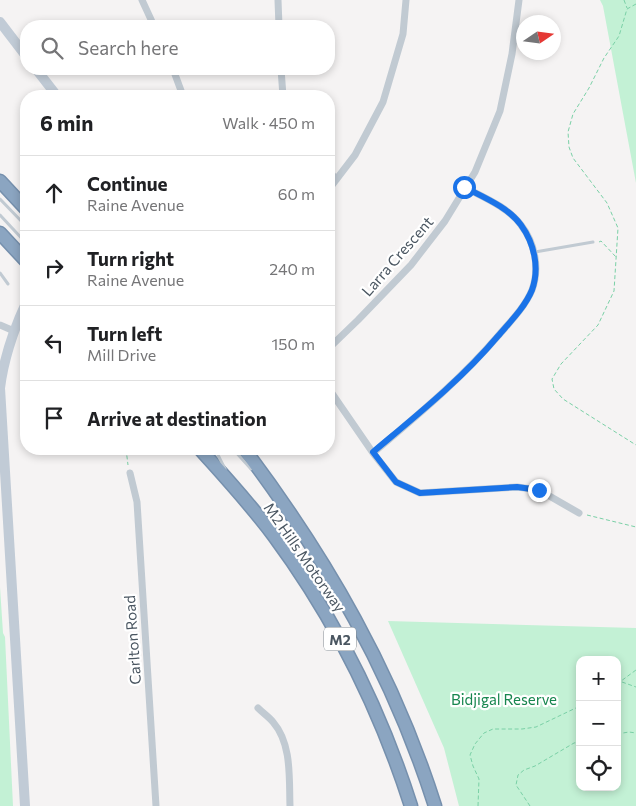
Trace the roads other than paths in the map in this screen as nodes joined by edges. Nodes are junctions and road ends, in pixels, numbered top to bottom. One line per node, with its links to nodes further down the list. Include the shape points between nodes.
1 (142, 0): 5 (street)
2 (278, 0): 6 (street)
3 (406, 0): 15 (street, via 403,34 383,102 356,155)
4 (520, 0): 17 (street, Larra Crescent, via 500,111 475,172)
5 (151, 20)
6 (279, 20)
7 (0, 22): 8 (main road)
8 (20, 48)
9 (41, 75): 12 (main road)
10 (175, 75): 13 (street)
11 (281, 75): 14 (street)
12 (52, 90)
13 (181, 90)
14 (283, 90)
15 (336, 180)
16 (0, 181): 19 (highway)
17 (464, 187): 25 (street, via 520,222); 32 (street, Larra Crescent, via 412,265)
18 (0, 199): 21 (lane)
19 (20, 203)
20 (0, 215): 23 (lane)
21 (20, 220)
22 (0, 232): 26 (highway)
23 (20, 237)
24 (593, 242): 25 (lane)
25 (534, 252): 36 (street, via 532,290 510,322 457,381)
26 (20, 254)
27 (0, 273): 28 (lane)
28 (8, 284)
29 (20, 317): 31 (main road)
30 (0, 325): 31 (street)
31 (14, 331): 34 (main road, via 5,356)
32 (335, 342)
33 (0, 380): 34 (street)
34 (0, 388): 46 (main road)
35 (335, 398): 36 (street)
36 (373, 452): 43 (street, via 396,482 420,493 517,487 539,490)
37 (205, 455): 42 (highway, M2 Hills Motorway / M2)
38 (218, 455): 42 (lane, M2)
39 (238, 455): 44 (lane, M2)
40 (248, 455): 44 (highway, M2 Hills Motorway / M2)
41 (130, 473): 47 (street, Carlton Road, via 137,502)
42 (236, 489): 49 (highway, M2 Hills Motorway / M2, via 274,535 339,636 373,705)
43 (579, 513)
44 (292, 514): 50 (highway, M2 Hills Motorway / M2, via 334,580 386,678)
45 (258, 708): 48 (street, via 273,721 282,737 287,757)
46 (26, 806)
47 (156, 806)
48 (290, 806)
49 (411, 806)
50 (435, 806)

